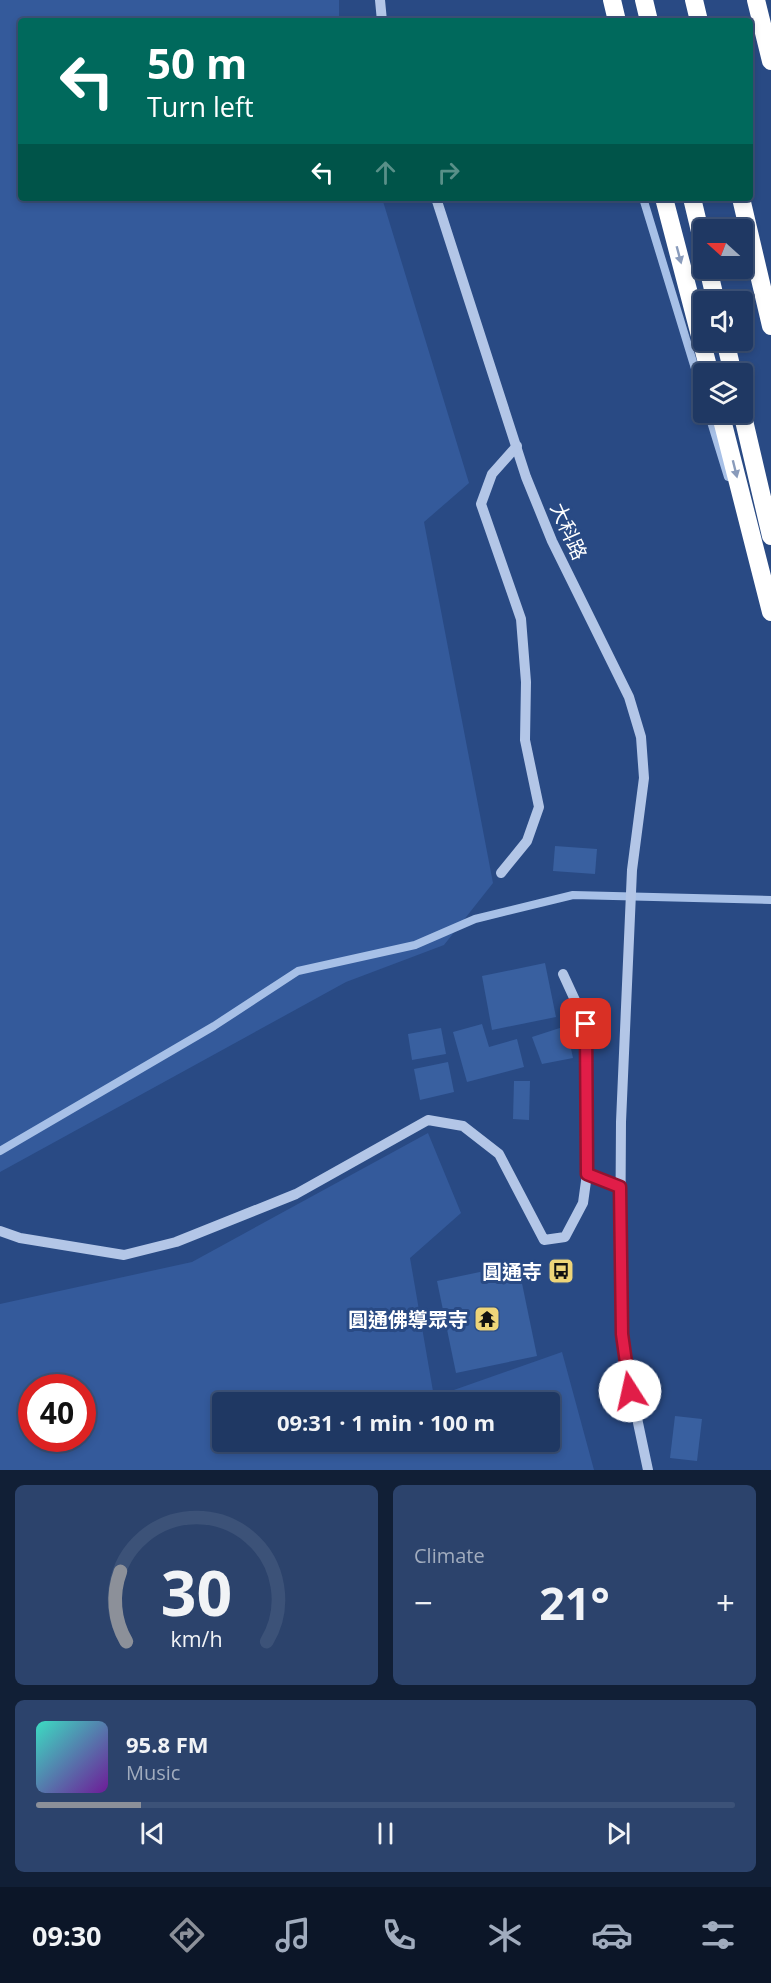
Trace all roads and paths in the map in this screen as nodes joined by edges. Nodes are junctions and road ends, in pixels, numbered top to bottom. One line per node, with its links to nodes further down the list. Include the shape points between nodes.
1 (380, 0): 6 (street)
2 (612, 0): 7 (highway)
3 (644, 0): 8 (highway)
4 (694, 0): 9 (highway)
5 (756, 0): 10 (highway)
6 (382, 18)
7 (616, 18)
8 (648, 18)
9 (698, 18)
10 (771, 61)
11 (437, 201): 20 (street, 大科路)
12 (665, 201): 17 (highway, one-way to 17)
13 (693, 201): 15 (highway)
14 (742, 201): 16 (highway)
15 (697, 219)
16 (771, 326)
17 (707, 363)
18 (723, 423): 22 (highway, one-way to 22)
19 (745, 423): 21 (highway)
20 (517, 446): 23 (street, via 492,474 482,504 521,619 525,740 539,807 527,841); 26 (street, 大科路, via 552,541 629,697 641,737 644,778 632,879)
21 (771, 536)
22 (771, 612)
23 (501, 873)
24 (563, 974): 25 (street, via 586,1024)
25 (587, 1174): 26 (street); 27 (street, via 583,1203 565,1237 544,1240 499,1154 462,1126 428,1120 296,1194 176,1242 124,1255 20,1238)
26 (620, 1187): 28 (street, via 623,1352)
27 (0, 1231)
28 (648, 1470)

